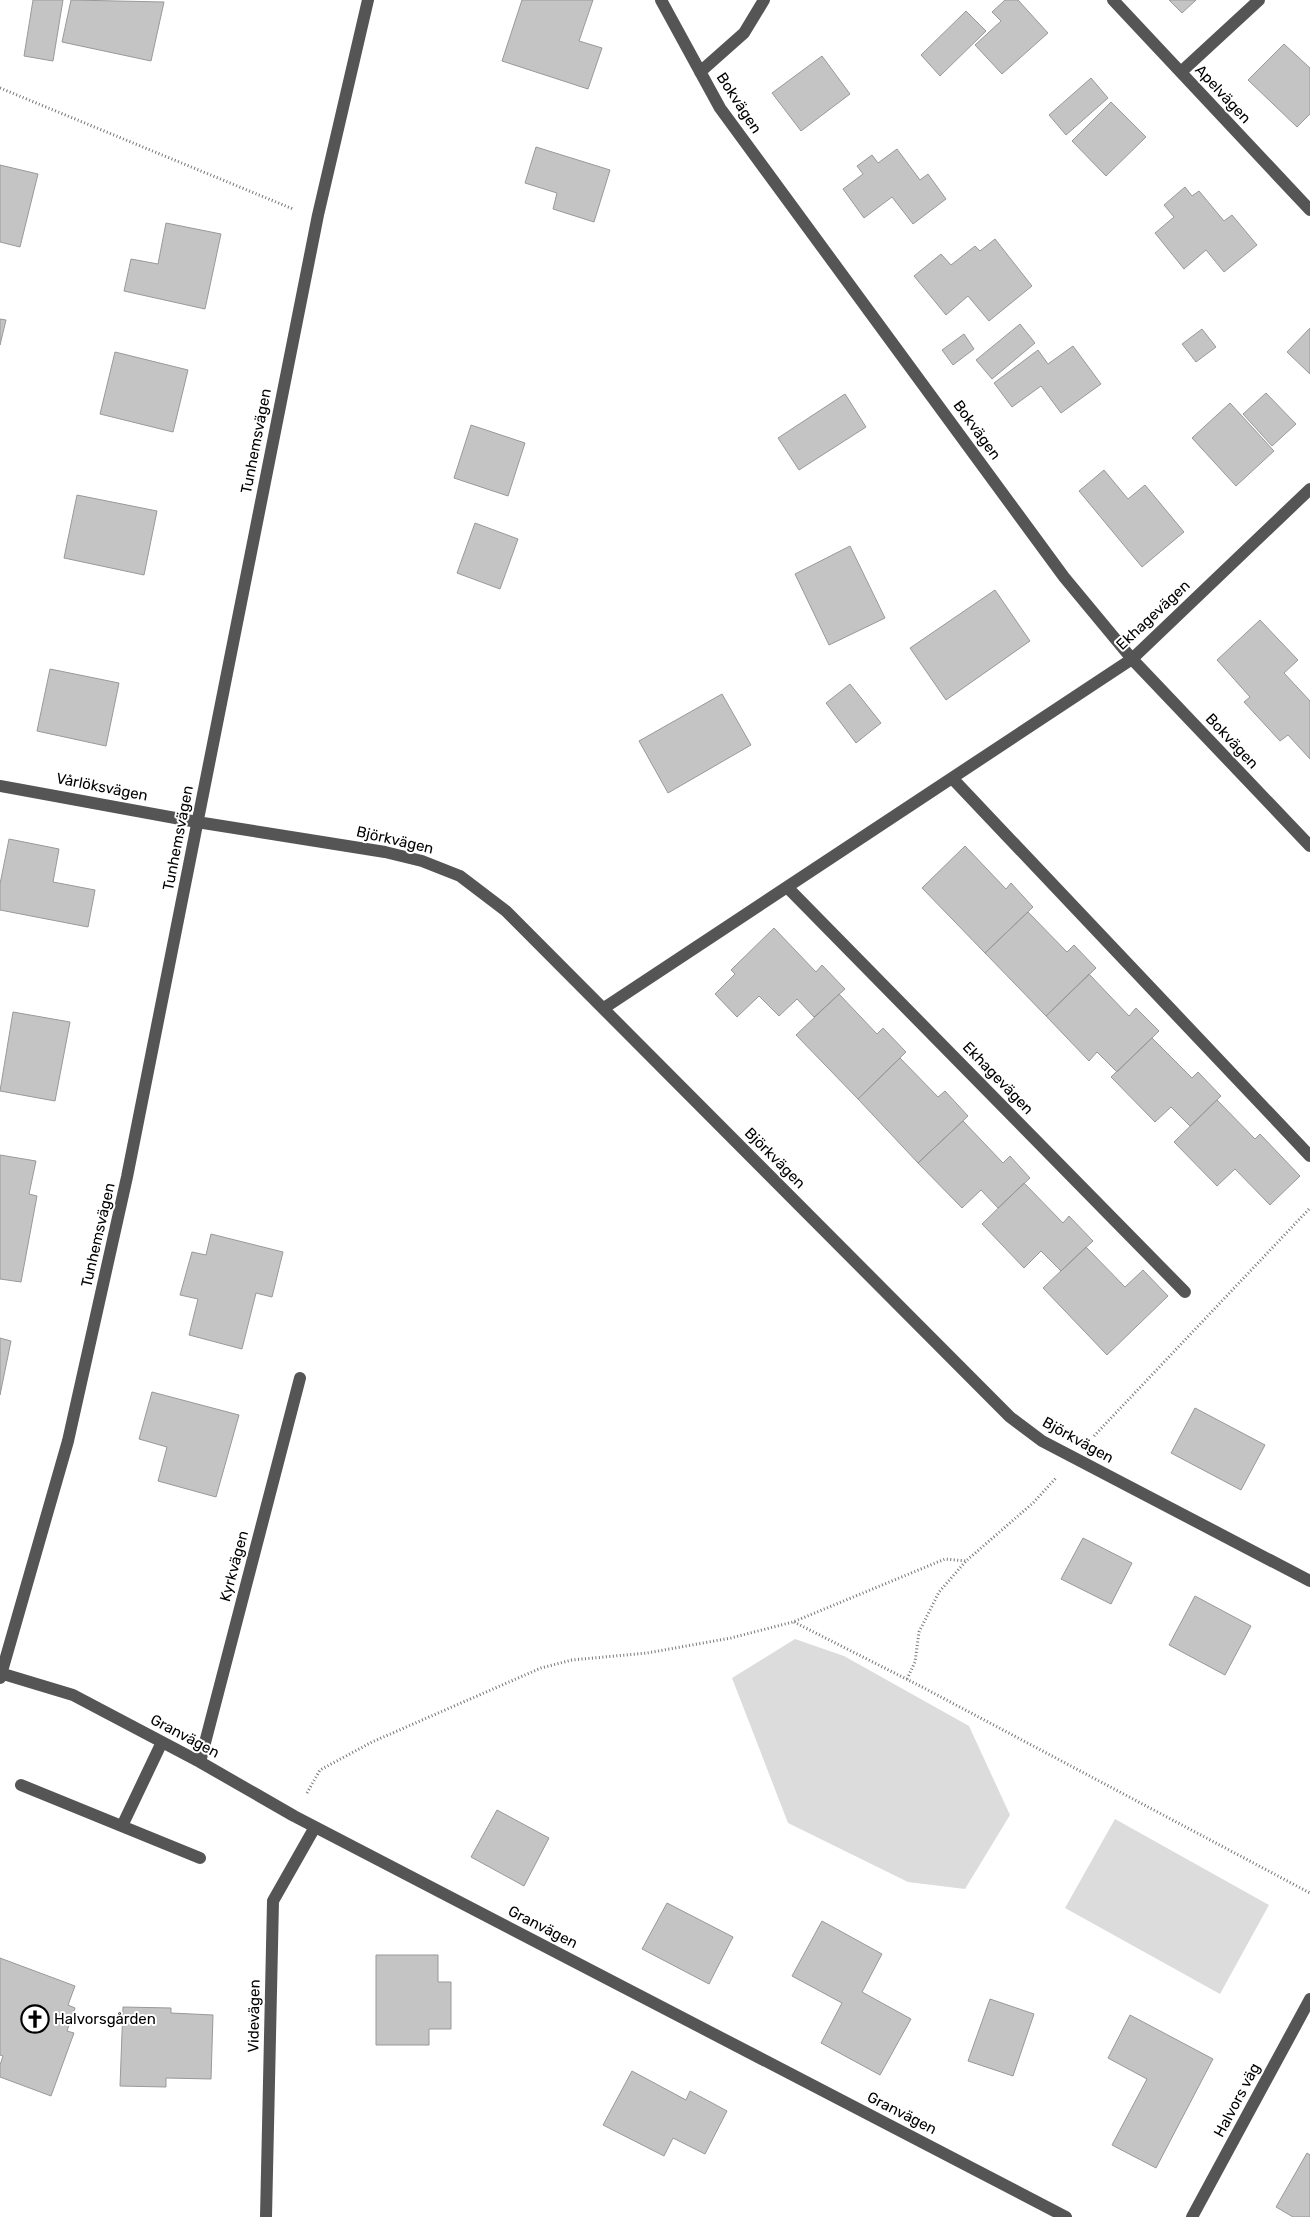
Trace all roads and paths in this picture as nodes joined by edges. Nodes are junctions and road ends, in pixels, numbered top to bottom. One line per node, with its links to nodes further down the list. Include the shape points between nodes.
1 (368, 0): 15 (street, Tunhemsvägen, via 318,214)
2 (660, 0): 6 (street, Bokvägen)
3 (764, 0): 6 (street, via 744,32)
4 (1113, 0): 7 (street, Apelvägen)
5 (1259, 0): 7 (street)
6 (700, 72): 12 (street, Bokvägen, via 720,108 1058,569)
7 (1181, 72): 10 (street, Apelvägen)
8 (0, 88): 9 (path)
9 (294, 209)
10 (1310, 210)
11 (1310, 489): 12 (street, Ekhagevägen)
12 (1132, 659): 13 (street, Ekhagevägen); 16 (street, Bokvägen)
13 (952, 778): 17 (street, Ekhagevägen); 19 (street)
14 (0, 786): 15 (street, Vårlöksvägen)
15 (197, 822): 18 (street, Björkvägen, via 385,852 422,861 460,876 506,912); 27 (street, Tunhemsvägen, via 127,1177 68,1442)
16 (1310, 846)
17 (787, 887): 18 (street, Ekhagevägen); 21 (street, Ekhagevägen)
18 (604, 1008): 23 (street, Björkvägen, via 1010,1417 1042,1441)
19 (1310, 1156)
20 (1310, 1208): 23 (path)
21 (1185, 1292)
22 (300, 1378): 30 (street, Kyrkvägen)
23 (1074, 1458): 24 (path, via 1033,1502); 25 (street, Björkvägen)
24 (966, 1561): 26 (path, via 945,1559); 28 (path, via 939,1592 919,1632 915,1662)
25 (1310, 1581)
26 (793, 1622): 28 (path); 32 (path, via 731,1638 647,1653 572,1660 541,1668 372,1742 320,1770)
27 (1, 1675): 29 (street, Granvägen, via 73,1695)
28 (907, 1679): 36 (path)
29 (162, 1742): 30 (street, Granvägen); 33 (street)
30 (200, 1762): 32 (street, Granvägen)
31 (21, 1785): 33 (street)
32 (294, 1816): 34 (street, Granvägen)
33 (122, 1826): 35 (street)
34 (315, 1826): 38 (street, Videvägen, via 273,1901); 39 (street, Granvägen)
35 (200, 1858)
36 (1310, 1893)
37 (1310, 1998): 40 (street, Halvors väg)
38 (266, 2217)
39 (1066, 2217)
40 (1192, 2217)

